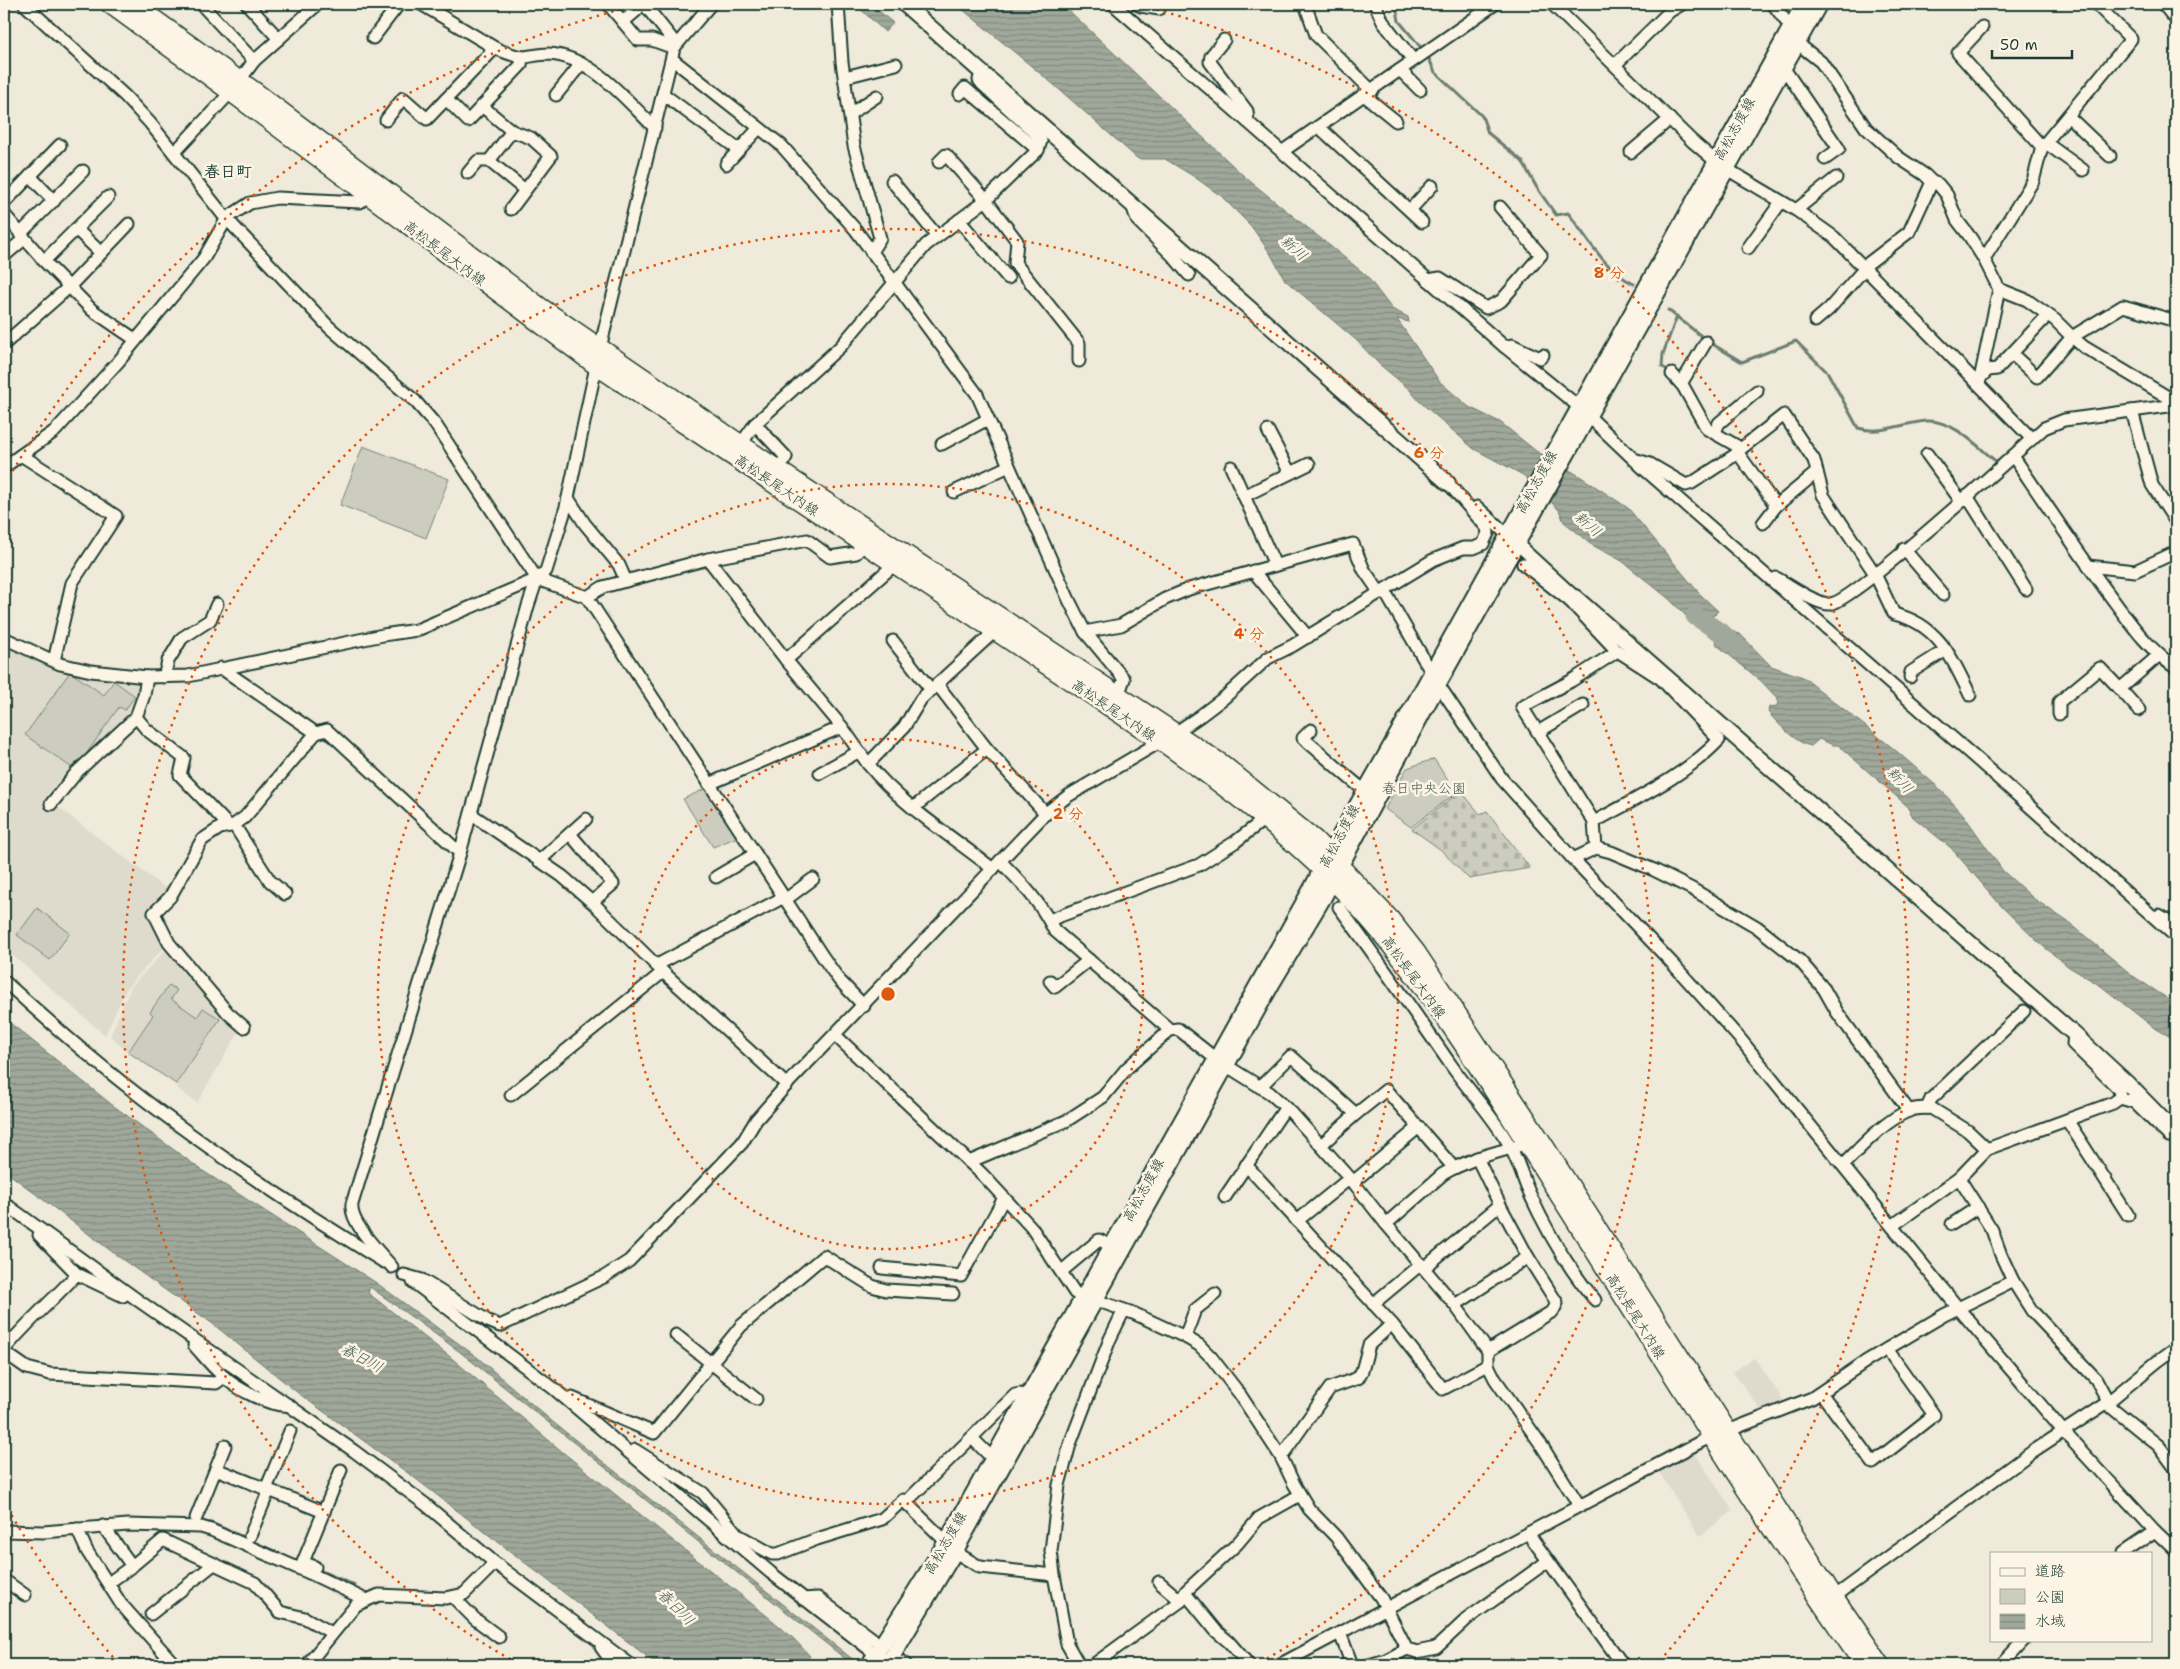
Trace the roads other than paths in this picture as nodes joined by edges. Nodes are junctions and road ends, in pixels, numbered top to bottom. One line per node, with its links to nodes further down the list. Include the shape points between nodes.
1 (24, 4): 71 (street, via 125,96)
2 (110, 4): 47 (main road, 高松長尾大内線)
3 (134, 4): 47 (main road, 高松長尾大内線)
4 (201, 4): 39 (street)
5 (247, 4): 32 (street)
6 (318, 4): 32 (street)
7 (399, 4): 31 (street)
8 (422, 4): 35 (street)
9 (608, 4): 28 (street)
10 (711, 4): 36 (street)
11 (838, 4): 46 (street)
12 (904, 4): 45 (street)
13 (1113, 4): 61 (street)
14 (1137, 4): 26 (street)
15 (1306, 4): 49 (street, via 1316,35)
16 (1376, 4): 38 (street, via 1383,22)
17 (1495, 4): 38 (street)
18 (1552, 4): 42 (street)
19 (1682, 4): 42 (street, via 1670,11)
20 (1774, 4): 30 (street)
21 (1804, 4): 30 (main road, 高松志度線)
22 (1819, 4): 34 (main road, 高松志度線)
23 (2096, 4): 57 (street, via 2131,39)
24 (2163, 4): 27 (street)
25 (641, 7): 28 (street); 36 (street)
26 (1160, 9)
27 (2176, 20)
28 (623, 22): 36 (street, via 638,40 652,40)
29 (1982, 27): 67 (street, via 1958,53)
30 (1791, 28): 78 (main road, 高松志度線)
31 (373, 38)
32 (279, 39): 39 (street)
33 (1224, 40): 61 (street, via 1210,62 1247,111)
34 (1797, 43): 43 (main road, 高松志度線); 85 (street, via 1820,62 1866,128)
35 (495, 48): 37 (street); 54 (street)
36 (674, 51): 50 (street); 64 (street)
37 (522, 57): 40 (street, via 548,54); 55 (street, via 521,65)
38 (1413, 60): 44 (street)
39 (254, 61): 47 (street)
40 (581, 64): 52 (street); 63 (street, via 603,78)
41 (896, 64): 46 (street)
42 (1615, 64): 58 (street)
43 (1783, 67): 74 (street, via 1839,149); 78 (main road, 高松志度線)
44 (1400, 70): 48 (street); 49 (street)
45 (981, 73): 69 (street, via 978,80 1036,134 1041,141); 94 (street)
46 (844, 77): 56 (street)
47 (236, 86): 71 (street); 88 (main road, 高松長尾大内線); 128 (main road, 高松長尾大内線)
48 (1420, 90)
49 (1368, 93): 60 (street); 62 (street)
50 (663, 94): 63 (street); 68 (street)
51 (960, 94): 69 (street, via 965,88)
52 (556, 95)
53 (877, 96): 56 (street)
54 (446, 100): 55 (street, via 468,120); 59 (street, via 427,119 403,98)
55 (482, 106): 65 (street)
56 (850, 114): 108 (street, via 860,173 880,238)
57 (2068, 116): 67 (street); 73 (street)
58 (1670, 119): 72 (street); 78 (street)
59 (386, 120)
60 (1396, 121)
61 (1248, 122): 70 (street)
62 (1319, 127): 70 (street); 97 (street)
63 (655, 128): 128 (street)
64 (759, 128): 68 (street); 108 (street, via 781,145 855,229)
65 (512, 131): 75 (street); 87 (street, via 531,138 551,156)
66 (60, 145): 82 (street)
67 (2044, 145): 79 (street); 111 (street, via 2032,181)
68 (739, 150): 77 (street)
69 (1038, 150): 91 (street)
70 (1283, 151): 116 (street)
71 (174, 152): 100 (street)
72 (1631, 152)
73 (2110, 156)
74 (1825, 159)
75 (489, 161): 81 (street, via 478,161); 87 (street)
76 (939, 162): 91 (street, via 946,155)
77 (726, 164)
78 (1721, 165): 92 (street); 139 (main road, 高松志度線)
79 (2083, 170)
80 (83, 171): 90 (street)
81 (468, 173)
82 (30, 176): 90 (street); 93 (street)
83 (1836, 178): 98 (street)
84 (892, 181): 106 (street, via 905,205)
85 (1932, 182): 111 (street, via 1947,195 1957,220); 113 (street, via 1908,232)
86 (1432, 186): 97 (street)
87 (525, 190): 96 (street)
88 (368, 195): 100 (street, via 360,202 264,199 250,203); 132 (main road, 高松長尾大内線)
89 (108, 197): 104 (street)
90 (54, 200): 105 (street)
91 (986, 200): 101 (street); 131 (street, via 1017,242 1014,263 1079,343)
92 (1782, 202): 98 (street); 107 (street)
93 (4, 203)
94 (1132, 205): 114 (street, via 1137,220); 159 (street)
95 (1500, 207): 116 (street, via 1541,255 1502,301 1486,308 1440,278)
96 (511, 209)
97 (1410, 210): 102 (street)
98 (1796, 210): 113 (street, via 1834,237)
99 (4, 214): 105 (street)
100 (227, 218): 124 (street, via 204,258); 179 (street, via 329,327 409,396 435,424)
101 (959, 220): 106 (street); 115 (street)
102 (1422, 222)
103 (129, 224): 109 (street)
104 (76, 229): 109 (street); 112 (street)
105 (22, 236): 110 (street); 112 (street)
106 (937, 236): 117 (street)
107 (1748, 248)
108 (871, 252): 117 (street)
109 (101, 253): 118 (street)
110 (4, 256)
111 (1984, 259): 119 (street)
112 (44, 261): 118 (street)
113 (1865, 268): 121 (street, via 1829,310); 134 (street)
114 (1189, 275)
115 (1008, 278)
116 (1428, 280): 127 (street)
117 (894, 283): 140 (street, via 977,394); 141 (street, via 841,346)
118 (69, 287): 124 (street, via 92,310); 126 (street)
119 (2000, 289): 120 (street, via 2027,300); 134 (street)
120 (2048, 315): 123 (street); 129 (street)
121 (1814, 321)
122 (2176, 321): 123 (street, via 2123,306)
123 (2072, 337): 129 (street, via 2037,377); 137 (street)
124 (136, 340): 149 (street, via 55,431)
125 (1706, 342): 135 (street)
126 (4, 344)
127 (1505, 347): 130 (street, via 1512,345 1540,358); 139 (street)
128 (600, 348): 132 (street); 145 (main road, 高松長尾大内線)
129 (2012, 354): 134 (street, via 1997,370 1988,370)
130 (1543, 355)
131 (1079, 361)
132 (597, 366): 162 (street); 168 (main road, 高松長尾大内線)
133 (1672, 374): 135 (street)
134 (1979, 381): 144 (street)
135 (1681, 384): 143 (street, via 1707,429)
136 (1757, 391): 143 (street, via 1718,423)
137 (2176, 404): 138 (street)
138 (2132, 411): 144 (street, via 2064,420 2044,428); 165 (street, via 2152,485)
139 (1580, 416): 151 (street); 167 (main road, 高松志度線)
140 (988, 419): 146 (street); 153 (street)
141 (756, 424): 145 (street); 156 (street, via 786,457)
142 (1268, 431): 158 (street)
143 (1715, 432): 147 (street, via 1737,446)
144 (2032, 439): 150 (street)
145 (741, 444): 156 (main road, 高松長尾大内線)
146 (942, 444)
147 (1738, 452): 151 (street, via 1686,485); 157 (street, via 1784,415 1814,460); 164 (street)
148 (1927, 454): 163 (street)
149 (21, 455): 154 (street); 196 (street, via 116,516 72,584)
150 (2013, 456): 163 (street); 175 (street)
151 (1633, 458): 178 (street)
152 (1309, 464): 158 (street)
153 (1009, 466): 160 (street); 188 (street)
154 (4, 467)
155 (1231, 467): 161 (street)
156 (778, 470): 206 (main road, 高松長尾大内線)
157 (1817, 472): 164 (street); 177 (street, via 1823,494)
158 (1290, 473): 161 (street)
159 (1448, 483): 167 (street); 182 (street, via 1490,534 1483,544 1433,560)
160 (954, 492)
161 (1244, 496): 174 (street)
162 (568, 498): 179 (street, via 546,571); 180 (street, via 619,565)
163 (1964, 498): 169 (street); 181 (street)
164 (1776, 506): 166 (street)
165 (2174, 515)
166 (1763, 523)
167 (1514, 537): 185 (street); 202 (main road, 高松志度線)
168 (865, 544): 171 (street, via 856,554 830,557 808,540); 172 (main road, 高松長尾大内線)
169 (1904, 549): 177 (street); 183 (street)
170 (2176, 552): 175 (street, via 2134,572)
171 (708, 559): 180 (street); 195 (street)
172 (894, 564): 187 (main road, 高松長尾大内線); 195 (street)
173 (1523, 564): 185 (street)
174 (1275, 565): 176 (street); 182 (street, via 1353,544 1364,570)
175 (2088, 566): 194 (street)
176 (1253, 571): 188 (street, via 1189,589 1121,625); 189 (street)
177 (1875, 574): 178 (street, via 1843,600 1831,604 1820,602 1772,575); 193 (street, via 1894,614 1912,618 1923,625)
178 (1767, 576): 244 (street)
179 (537, 580): 184 (street); 197 (street, via 417,630); 224 (street)
180 (626, 581): 184 (street, via 603,587)
181 (2026, 589)
182 (1382, 592): 189 (street); 202 (street)
183 (1943, 595)
184 (587, 597): 220 (street)
185 (1572, 599): 192 (street); 256 (street, via 1814,804)
186 (217, 604): 200 (street, via 210,620 182,638 168,660)
187 (995, 631): 203 (street); 215 (main road, 高松長尾大内線)
188 (1085, 632): 206 (street, via 1124,678)
189 (1308, 637): 215 (street, via 1268,658 1225,697)
190 (4, 638): 196 (street)
191 (893, 641): 203 (street)
192 (1616, 650): 213 (street, via 1571,682 1522,707); 228 (street, via 1661,680 1719,740 1704,756 1673,777)
193 (1946, 650): 201 (street, via 1911,672); 205 (street)
194 (2158, 656): 198 (street); 204 (street)
195 (786, 660): 211 (street)
196 (54, 661): 199 (street, via 91,671)
197 (221, 668): 200 (street, via 188,676); 214 (street)
198 (2176, 668)
199 (147, 677): 200 (street); 210 (street)
200 (164, 677)
201 (1910, 677)
202 (1434, 678): 221 (main road, 高松志度線); 234 (street, via 1502,779); 237 (main road, 高松志度線)
203 (934, 687): 216 (street); 218 (street, via 921,699 904,727)
204 (2120, 689): 208 (street); 209 (street, via 2100,668 2059,702)
205 (1970, 695)
206 (1118, 696): 215 (main road, 高松長尾大内線)
207 (1583, 705): 213 (street)
208 (2139, 710)
209 (2059, 714)
210 (136, 717): 222 (street, via 77,772); 229 (street, via 184,758 180,775)
211 (842, 727): 217 (street); 220 (street)
212 (1311, 730): 221 (street, via 1303,738)
213 (1538, 732): 228 (street)
214 (316, 734): 229 (street, via 245,817); 232 (street, via 327,730)
215 (1168, 737): 225 (street, via 1068,796); 226 (main road, 高松長尾大内線); 237 (main road, 高松長尾大内線, via 1258,791 1304,830)
216 (988, 750): 223 (street); 225 (street)
217 (858, 752): 218 (street); 219 (street)
218 (868, 764): 223 (street, via 885,785)
219 (820, 773)
220 (709, 784): 233 (street)
221 (1364, 790): 237 (main road, 高松志度線)
222 (51, 804)
223 (914, 808): 236 (street)
224 (471, 814): 232 (street); 235 (street)
225 (1046, 814): 236 (street)
226 (1266, 818): 237 (main road, 高松長尾大内線); 245 (street, via 1199,865)
227 (586, 819): 230 (street)
228 (1594, 822): 231 (street)
229 (231, 826): 240 (street, via 270,881); 254 (street, via 220,828 202,840 170,897 154,913 169,943 228,1013)
230 (570, 834): 235 (street); 242 (street, via 613,884)
231 (1596, 848): 234 (street); 265 (street, via 1654,870 1692,889 1757,927 1800,961 1824,989)
232 (460, 853): 294 (street, via 351,1212 359,1227)
233 (755, 854): 238 (street); 241 (street)
234 (1574, 859): 276 (street, via 1741,1040)
235 (539, 861): 242 (street)
236 (996, 865): 245 (street, via 1024,885); 252 (street)
237 (1331, 867): 258 (main road, 高松志度線); 270 (main road, 高松長尾大内線, via 1390,919 1416,952)
238 (716, 877)
239 (814, 878): 241 (street)
240 (285, 894)
241 (784, 899): 249 (street); 252 (street, via 839,980)
242 (592, 902): 249 (street)
243 (1339, 908): 270 (street)
244 (2150, 912): 246 (street); 247 (street)
245 (1049, 920): 248 (street, via 1054,930)
246 (2176, 925)
247 (2176, 937)
248 (1089, 960): 251 (street, via 1055,988); 255 (street)
249 (660, 969): 259 (street); 261 (street)
250 (4, 981): 294 (street, via 87,1054 184,1128 294,1207)
251 (1050, 981)
252 (864, 1006): 257 (street)
253 (2024, 1011): 264 (street, via 1931,1099)
254 (244, 1027)
255 (1170, 1030): 258 (street, via 1178,1029); 274 (street, via 1127,1068 1103,1098 1066,1121)
256 (2074, 1034): 262 (street, via 2073,1044 2119,1089); 269 (street)
257 (835, 1035): 259 (street); 274 (street)
258 (1222, 1062): 260 (street); 291 (main road, 高松志度線); 302 (main road, 高松志度線)
259 (787, 1085): 298 (street, via 756,1120 742,1143 650,1240 629,1261 604,1276 500,1326 422,1280)
260 (1260, 1087): 263 (street); 266 (street, via 1292,1056)
261 (511, 1095)
262 (2120, 1098): 267 (street); 269 (street, via 2134,1102 2169,1136)
263 (1286, 1107): 271 (street); 275 (street)
264 (1927, 1108): 265 (street); 272 (street, via 1968,1131)
265 (1909, 1112): 276 (street, via 1882,1128)
266 (1356, 1114): 268 (street, via 1386,1090); 271 (street)
267 (2068, 1120): 272 (street); 286 (street)
268 (1419, 1127): 277 (street); 279 (street)
269 (2176, 1135)
270 (1525, 1142): 273 (street); 303 (street, via 1518,1161 1529,1192 1576,1276); 328 (main road, 高松長尾大内線)
271 (1321, 1145): 279 (street)
272 (1987, 1149): 278 (street)
273 (1477, 1158): 277 (street); 283 (street)
274 (969, 1162): 281 (street)
275 (1246, 1165): 280 (street); 287 (street)
276 (1843, 1165): 290 (street)
277 (1454, 1168): 288 (street)
278 (1959, 1178): 284 (street); 290 (street)
279 (1352, 1180): 287 (street); 288 (street)
280 (1224, 1197)
281 (1004, 1198): 295 (street, via 961,1276); 296 (street, via 1031,1227)
282 (4, 1203): 285 (street)
283 (1500, 1205): 292 (street); 293 (street)
284 (1978, 1207): 289 (street); 299 (street, via 1992,1230)
285 (11, 1210): 297 (street); 304 (street)
286 (2128, 1215)
287 (1298, 1221): 305 (street)
288 (1386, 1224): 293 (street)
289 (1952, 1224)
290 (1892, 1226): 307 (street)
291 (1112, 1246): 296 (street, via 1099,1240); 302 (main road, 高松志度線)
292 (1528, 1258): 306 (street); 316 (street, via 1557,1303 1554,1311)
293 (1423, 1266): 305 (street); 306 (street)
294 (392, 1267): 298 (street)
295 (882, 1268)
296 (1062, 1271): 302 (street, via 1075,1293)
297 (77, 1274): 304 (street, via 132,1301); 315 (street, via 20,1330)
298 (404, 1275): 320 (street)
299 (2013, 1281): 307 (street); 324 (street, via 2032,1311 2096,1379)
300 (953, 1294): 317 (street, via 886,1290 872,1286 824,1256 741,1326)
301 (1214, 1294): 312 (street, via 1195,1310)
302 (1090, 1298): 308 (street); 322 (main road, 高松志度線); 352 (main road, 高松志度線)
303 (1595, 1300)
304 (139, 1301): 310 (street)
305 (1373, 1304): 309 (street)
306 (1456, 1305): 316 (street)
307 (1959, 1309): 314 (street); 327 (street)
308 (1124, 1310): 312 (street); 359 (street, via 1070,1444 1059,1485 1051,1551)
309 (1392, 1324): 318 (street, via 1443,1389); 333 (street, via 1368,1345 1358,1378 1330,1388)
310 (181, 1330): 319 (street); 325 (street)
311 (676, 1335): 317 (street)
312 (1185, 1337): 333 (street, via 1211,1357 1239,1393)
313 (2176, 1348): 324 (street)
314 (1887, 1349): 321 (street); 321 (street, via 1934,1415 1873,1463)
315 (4, 1351): 319 (street, via 27,1368 50,1374 216,1383)
316 (1488, 1351): 318 (street)
317 (710, 1362): 320 (street, via 654,1433); 323 (street)
318 (1488, 1365): 340 (street)
319 (224, 1377): 325 (street, via 256,1397 281,1406)
320 (559, 1392): 330 (street)
321 (1821, 1393): 328 (street)
322 (1027, 1398): 329 (street, via 1020,1394 1015,1396); 332 (main road, 高松志度線)
323 (756, 1399)
324 (2108, 1402): 327 (street); 335 (street, via 2159,1446)
325 (289, 1404): 356 (street, via 425,1504)
326 (290, 1431): 337 (street)
327 (2064, 1432): 347 (street); 367 (street)
328 (1720, 1433): 340 (street); 367 (main road, 高松長尾大内線); 391 (main road, 高松長尾大内線, via 1822,1605)
329 (972, 1438): 332 (street); 339 (street)
330 (620, 1443): 350 (street); 350 (street, via 641,1452 703,1493)
331 (225, 1446): 334 (street)
332 (994, 1456): 352 (main road, 高松志度線)
333 (1280, 1457): 338 (street)
334 (216, 1469): 337 (street); 342 (street)
335 (2176, 1469)
336 (341, 1470): 341 (street)
337 (268, 1490): 341 (street); 349 (street)
338 (1300, 1495): 366 (street, via 1258,1518 1237,1544); 370 (street, via 1336,1537 1381,1598)
339 (906, 1502): 350 (street, via 904,1500 882,1519 778,1554); 352 (street)
340 (1579, 1505): 348 (street)
341 (324, 1512): 363 (street, via 303,1562 314,1566)
342 (196, 1518)
343 (104, 1526): 344 (street); 345 (street); 358 (street)
344 (152, 1526): 351 (street); 363 (street, via 211,1530)
345 (77, 1529): 346 (street); 380 (street, via 87,1551 121,1604)
346 (4, 1531)
347 (2155, 1531): 353 (street); 354 (street)
348 (1528, 1532): 355 (street); 370 (street)
349 (250, 1536)
350 (736, 1538): 368 (street)
351 (163, 1540): 357 (street); 358 (street)
352 (951, 1546): 359 (street, via 980,1567); 379 (main road, 高松志度線)
353 (2176, 1551)
354 (2124, 1552)
355 (1548, 1561): 378 (street, via 1467,1619 1436,1648 1417,1652); 390 (street)
356 (495, 1562): 365 (street, via 464,1594); 375 (street)
357 (214, 1564): 371 (street, via 177,1599); 372 (street, via 255,1583 280,1612 305,1618)
358 (132, 1566): 360 (street)
359 (1054, 1575): 384 (street, via 1068,1644)
360 (114, 1579)
361 (4, 1580): 364 (street)
362 (1158, 1582): 366 (street)
363 (332, 1585): 369 (street)
364 (25, 1595)
365 (453, 1597): 369 (street, via 379,1595); 374 (street)
366 (1183, 1597): 385 (street); 386 (street)
367 (1834, 1597): 392 (main road, 高松長尾大内線)
368 (804, 1599): 376 (street, via 818,1598); 379 (street)
369 (366, 1600): 372 (street, via 356,1605)
370 (1385, 1609): 373 (street); 378 (street)
371 (151, 1614)
372 (332, 1633): 381 (street)
373 (1340, 1633): 387 (street); 388 (street)
374 (499, 1637)
375 (596, 1639): 382 (street); 383 (street)
376 (873, 1639)
377 (2022, 1642): 393 (street)
378 (1406, 1649): 389 (street)
379 (880, 1663)
380 (173, 1665)
381 (306, 1665)
382 (614, 1665)
383 (631, 1665)
384 (1079, 1665)
385 (1093, 1665)
386 (1248, 1665)
387 (1279, 1665)
388 (1352, 1665)
389 (1369, 1665)
390 (1623, 1665)
391 (1864, 1665)
392 (1881, 1665)
393 (2001, 1665)

